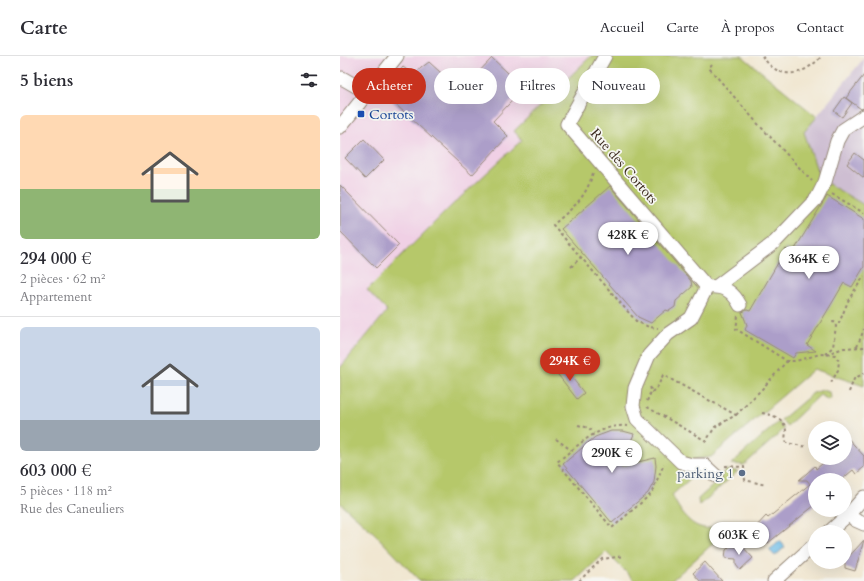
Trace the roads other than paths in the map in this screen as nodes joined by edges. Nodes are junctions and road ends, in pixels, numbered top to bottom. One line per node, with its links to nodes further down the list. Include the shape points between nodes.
1 (396, 56): 3 (street)
2 (605, 56): 9 (street, Rue des Cortots, via 567,124)
3 (387, 68)
4 (340, 79): 5 (street)
5 (352, 84)
6 (359, 104): 8 (street)
7 (864, 116): 9 (street, via 843,130 817,198 775,242)
8 (340, 127)
9 (712, 287): 10 (street, Rue des Cortots, via 735,295); 11 (street, via 691,318 668,334 649,355 635,388 634,406 637,419 681,462 704,465)
10 (740, 305)
11 (716, 476)
12 (864, 496): 13 (street)
13 (852, 510)
14 (846, 517): 17 (street)
15 (852, 517): 16 (street)
16 (864, 524)
17 (837, 525)
18 (808, 550): 19 (street)
19 (774, 581)

